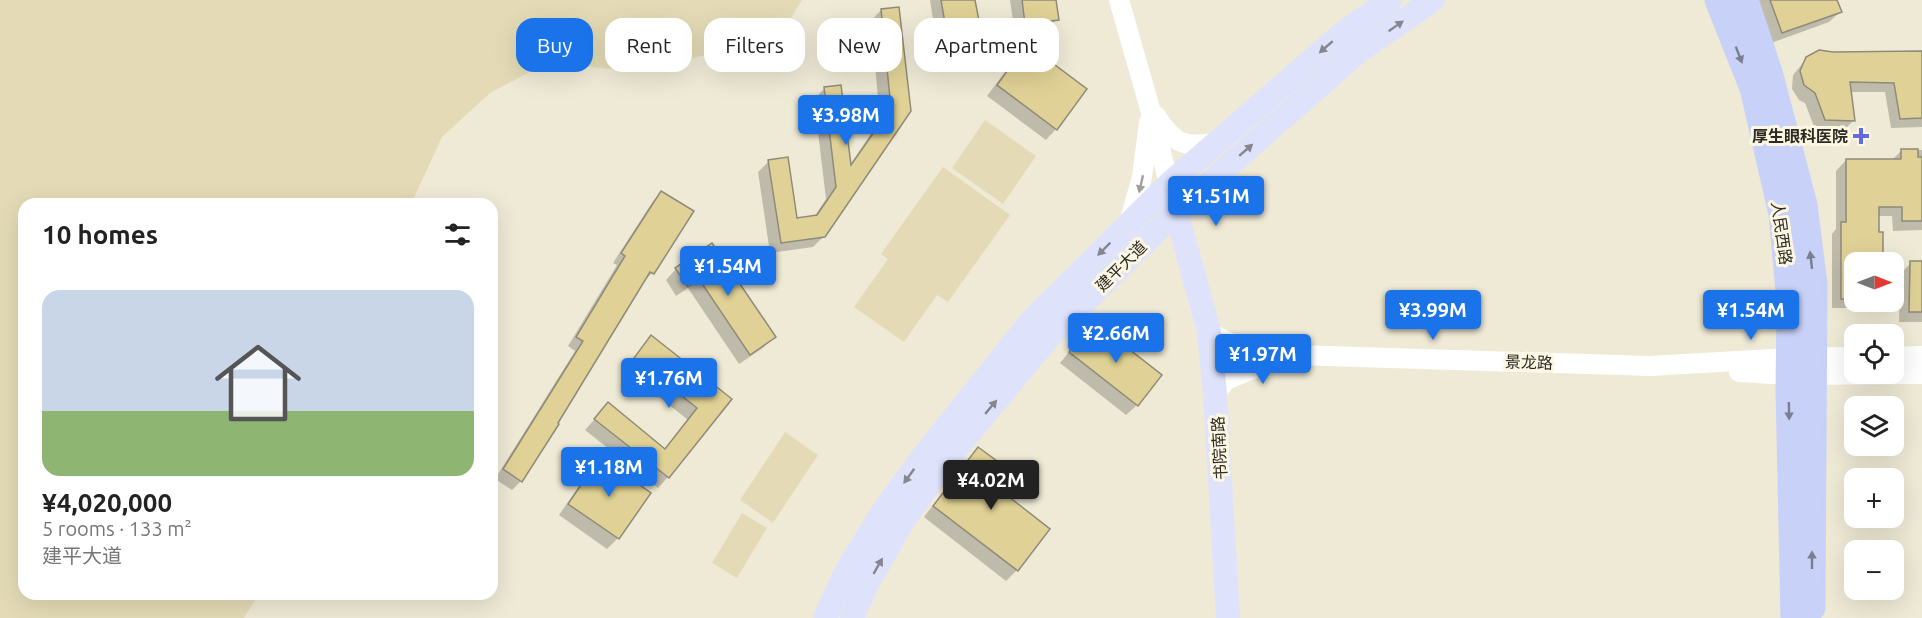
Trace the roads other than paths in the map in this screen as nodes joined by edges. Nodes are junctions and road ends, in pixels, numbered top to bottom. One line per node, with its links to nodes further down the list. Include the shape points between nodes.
1 (1119, 0): 6 (street)
2 (1390, 0): 7 (main road, 建平大道, one-way to 7, via 1344,32)
3 (1433, 0): 8 (main road, 建平大道, one-way to 3, via 1359,51)
4 (1718, 0): 19 (highway, 人民西路, one-way to 19, via 1752,88 1782,214)
5 (1745, 0): 19 (highway, 人民西路, one-way to 5, via 1814,284 1804,205 1769,72)
6 (1149, 105): 7 (street, via 1177,141 1201,146); 9 (street); 11 (street, one-way to 11, via 1143,177)
7 (1218, 142): 9 (main road, 建平大道)
8 (1216, 177): 10 (main road, 建平大道); 13 (main road, via 1197,214)
9 (1169, 184): 10 (main road, 书院南路); 11 (main road, 建平大道)
10 (1176, 212): 12 (main road, 建平大道); 13 (main road, 书院南路)
11 (1129, 224): 22 (main road, 建平大道, one-way to 22, via 1032,320 921,459 851,564)
12 (1135, 252): 13 (main road, via 1157,239 1170,241); 23 (main road, 建平大道, one-way to 12, via 902,523 940,468 1050,336)
13 (1192, 270): 14 (main road, 书院南路)
14 (1209, 331): 15 (street, 景龙路, via 1239,346); 21 (main road, 书院南路)
15 (1296, 356): 19 (street, 景龙路); 21 (street, via 1226,380)
16 (1922, 356): 17 (street)
17 (1904, 357)
18 (1844, 359): 19 (street, 景龙路)
19 (1801, 366): 20 (street); 25 (highway, 人民西路, one-way to 25); 26 (highway, 人民西路, one-way to 19)
20 (1922, 374)
21 (1215, 394): 24 (main road, 书院南路)
22 (825, 618)
23 (852, 618)
24 (1228, 618)
25 (1794, 618)
26 (1812, 618)

